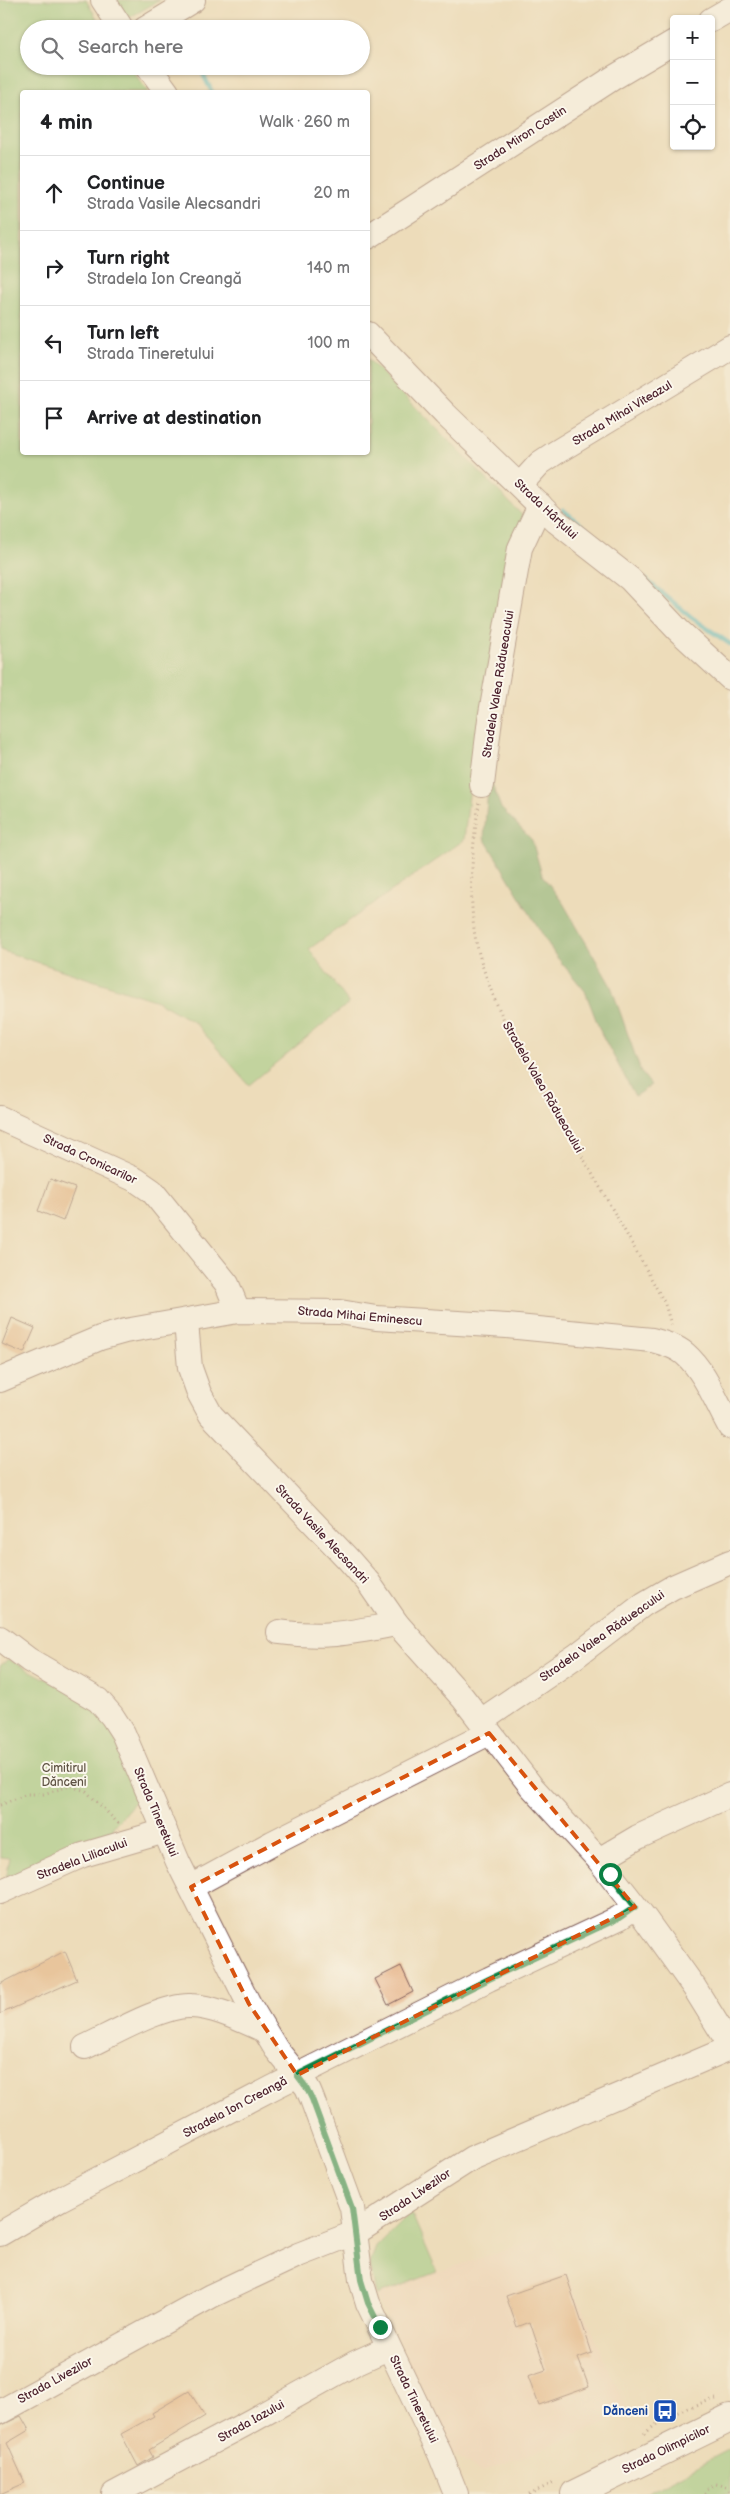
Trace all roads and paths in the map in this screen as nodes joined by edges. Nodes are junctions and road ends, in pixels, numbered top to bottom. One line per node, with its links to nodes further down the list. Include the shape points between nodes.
1 (103, 0): 5 (street)
2 (193, 0): 6 (street)
3 (730, 9): 4 (street)
4 (715, 18)
5 (116, 20)
6 (160, 20)
7 (670, 44): 10 (street, Strada Miron Costin)
8 (155, 75): 9 (street)
9 (166, 90)
10 (370, 236)
11 (370, 336): 13 (street, Strada Hârțului)
12 (730, 347): 13 (street, Strada Mihai Viteazul, via 555,453 540,463)
13 (520, 485): 14 (street, Strada Hârțului)
14 (540, 505): 15 (street, Strada Hârțului, via 630,579); 16 (street, Stradela Valea Rădueacului, via 520,548 490,719)
15 (730, 678)
16 (482, 785): 20 (path, Stradela Valea Rădueacului, via 475,827 472,896 477,948 490,990 515,1043 665,1304 671,1325)
17 (0, 1118): 18 (street, Strada Cronicarilor, via 136,1180 152,1191 222,1277)
18 (238, 1311): 19 (street, Strada Mihai Eminescu); 20 (street, Strada Mihai Eminescu, via 340,1312 376,1318 652,1340)
19 (186, 1322): 21 (street, Strada Mihai Eminescu, via 100,1338); 24 (street, Strada Vasile Alecsandri, via 190,1368 211,1415 348,1559)
20 (669, 1345): 22 (street, via 694,1363)
21 (2, 1378)
22 (730, 1427)
23 (730, 1562): 27 (street, Stradela Valea Rădueacului, via 673,1587 644,1604)
24 (397, 1624): 25 (street, via 346,1635 306,1636); 27 (street, Strada Vasile Alecsandri)
25 (279, 1632)
26 (0, 1638): 30 (street, Strada Tineretului, via 29,1660 98,1700 112,1716)
27 (485, 1727): 32 (street, Strada Vasile Alecsandri, via 531,1786); 33 (street)
28 (730, 1795): 32 (street, via 638,1837)
29 (0, 1805): 31 (path, via 28,1794 43,1794 70,1786 86,1791 95,1799 117,1822)
30 (165, 1831): 31 (street, Stradela Liliacului); 33 (street, Strada Tineretului)
31 (129, 1841): 34 (street, Stradela Liliacului, via 83,1856)
32 (599, 1860): 35 (street, Strada Vasile Alecsandri)
33 (191, 1887): 36 (street, Strada Tineretului)
34 (0, 1892)
35 (635, 1907): 37 (street, Strada Vasile Alecsandri, via 694,1987); 39 (street, Stradela Ion Creangă, via 619,1918)
36 (264, 2030): 38 (street, via 207,2008 191,2006 173,2008); 39 (street, Strada Tineretului)
37 (730, 2046): 40 (street, Strada Livezilor, via 472,2158)
38 (85, 2047)
39 (297, 2075): 40 (street, Strada Tineretului, via 312,2099 352,2208); 41 (street, Stradela Ion Creangă, via 60,2199)
40 (357, 2232): 42 (street, Strada Tineretului, via 361,2280); 43 (street, Strada Livezilor, via 298,2254 211,2296)
41 (0, 2234)
42 (388, 2348): 46 (street, Strada Iazului, via 355,2362); 47 (street, Strada Tineretului)
43 (0, 2412)
44 (730, 2418): 48 (main road, Strada Olimpicilor)
45 (730, 2490): 49 (path, via 716,2484)
46 (114, 2494)
47 (456, 2494)
48 (575, 2494)
49 (706, 2494)

